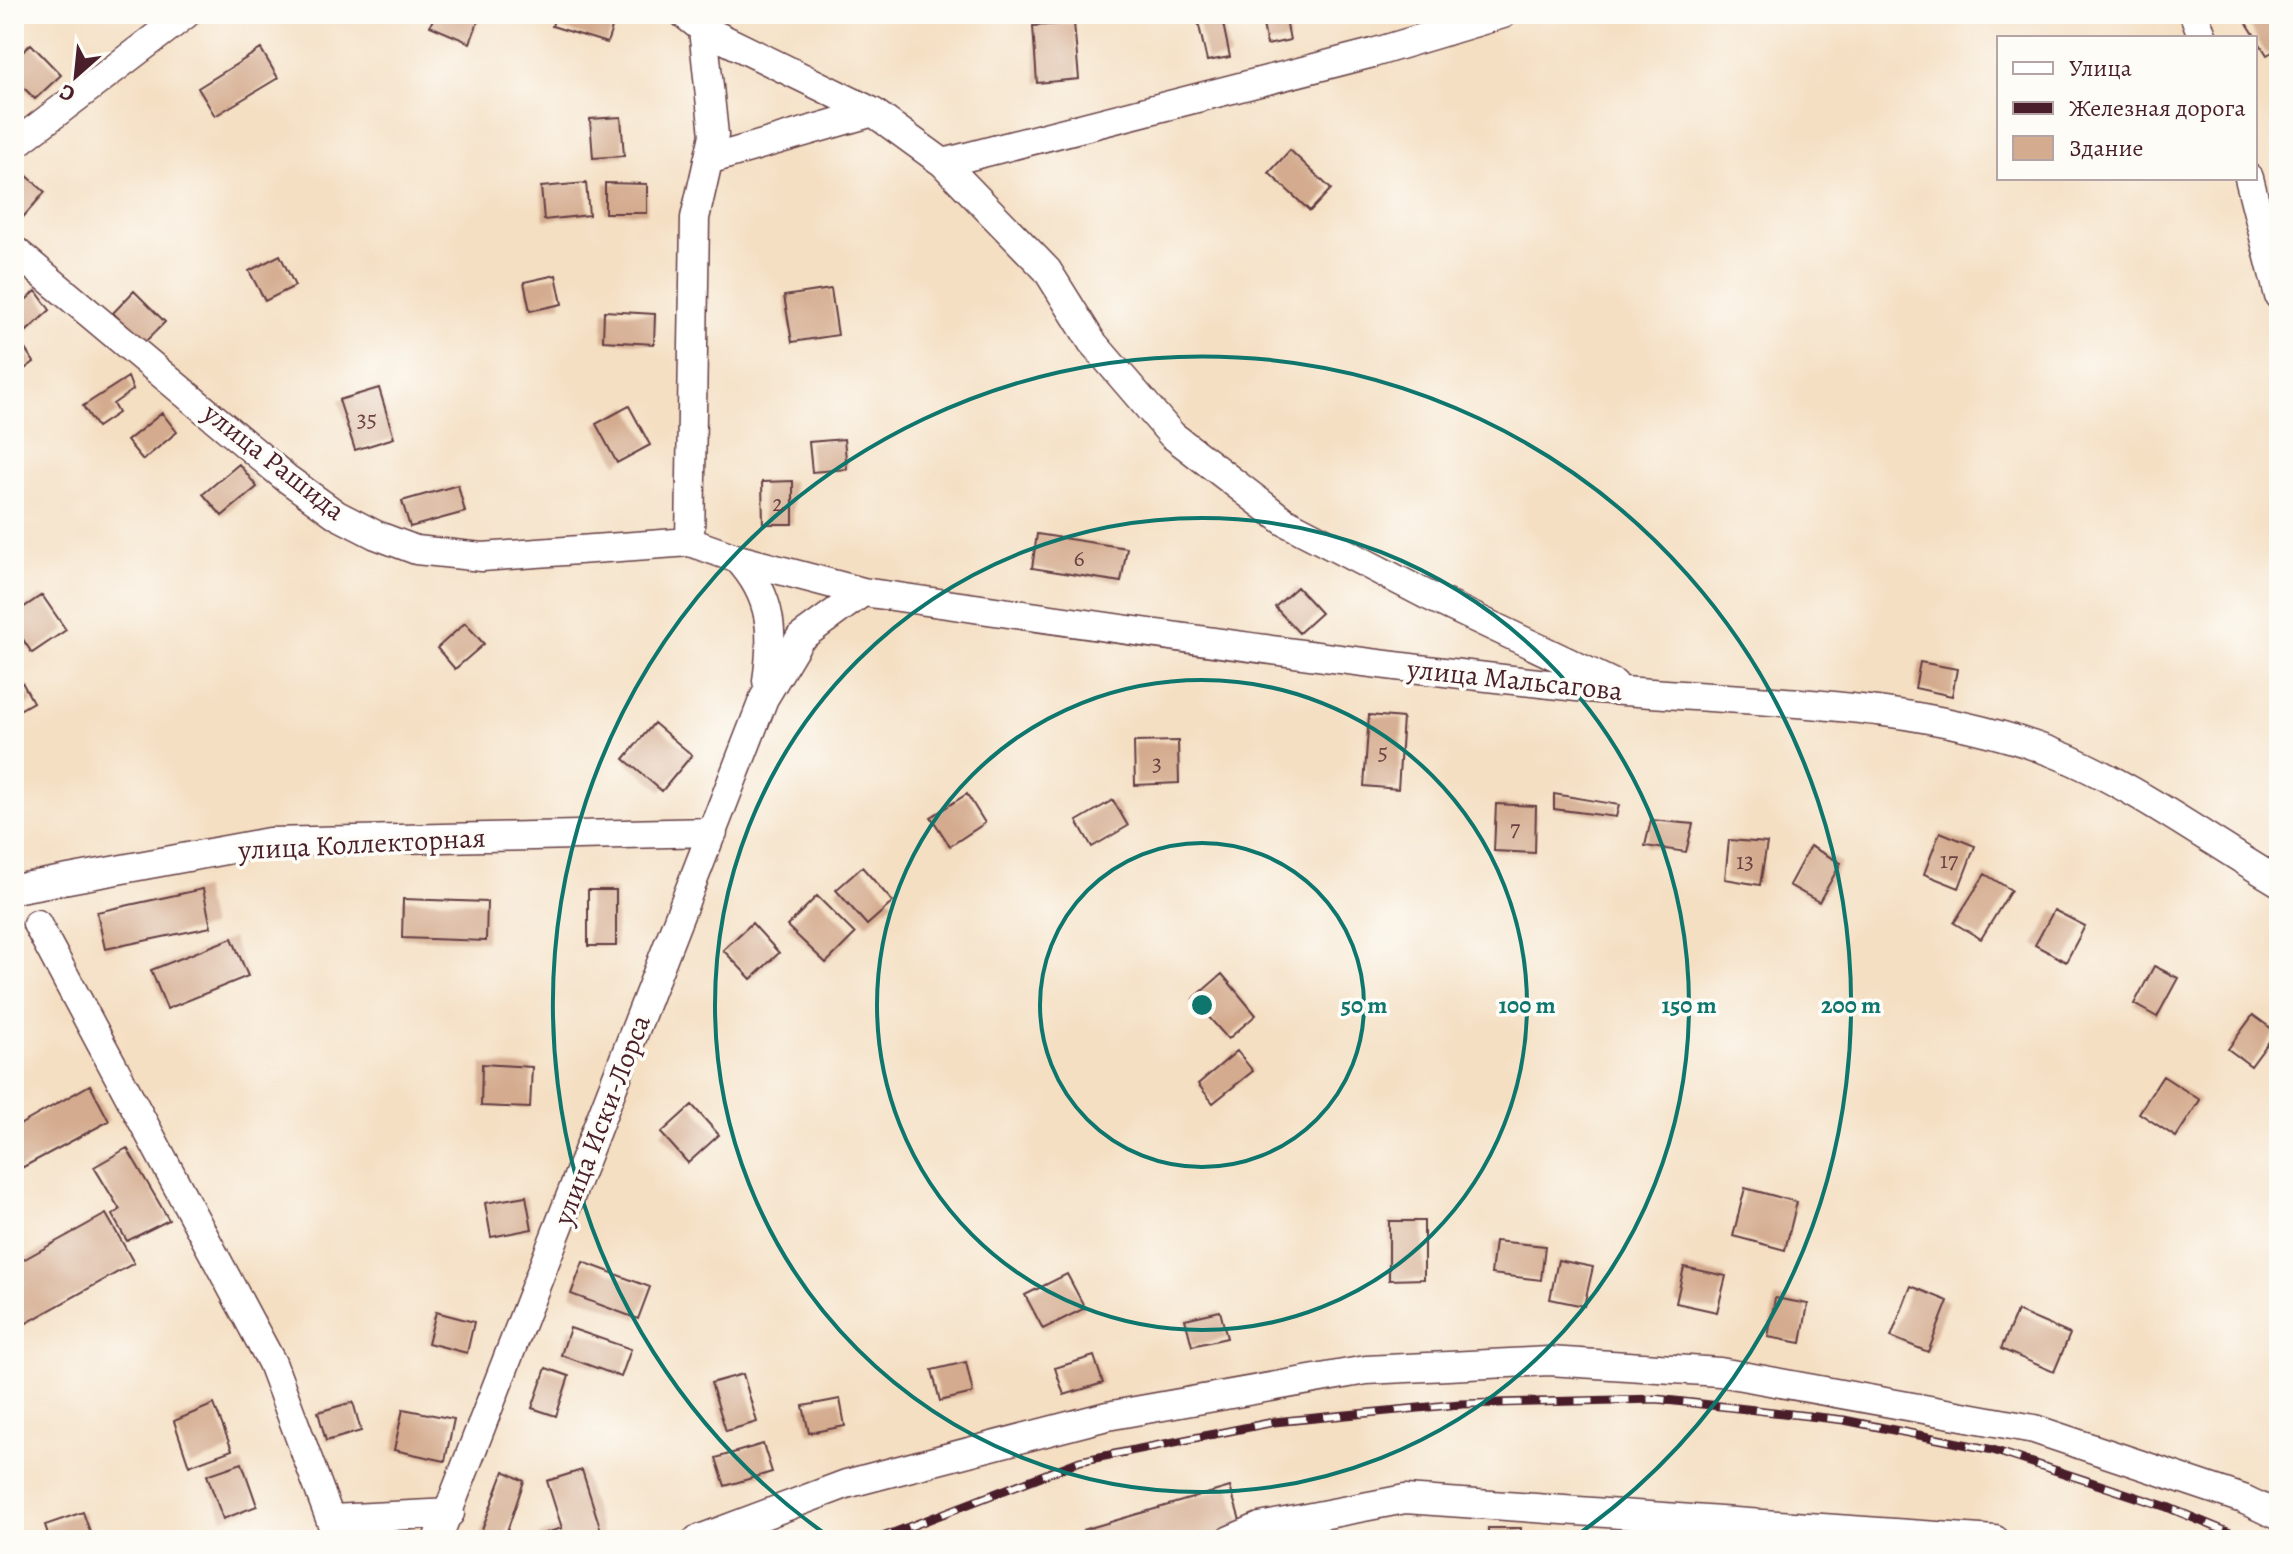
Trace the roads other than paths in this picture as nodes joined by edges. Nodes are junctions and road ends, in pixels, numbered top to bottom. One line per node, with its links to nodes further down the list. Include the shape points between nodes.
1 (186, 14): 7 (street)
2 (1503, 14): 9 (street, via 1373,53)
3 (2194, 14): 5 (street)
4 (698, 19): 6 (street); 8 (street, via 714,135)
5 (2202, 36)
6 (873, 112): 8 (street); 9 (street)
7 (14, 145)
8 (708, 160): 13 (street, via 695,218)
9 (943, 163): 16 (street, via 1047,270 1092,342 1172,435 1284,521)
10 (2250, 180): 12 (street)
11 (14, 250): 13 (street, улица Рашида, via 286,478 376,535 416,550 482,557)
12 (2279, 296)
13 (690, 542): 14 (street, улица Рашида)
14 (738, 559): 15 (street, улица Рашида); 17 (street, via 761,587 772,622)
15 (863, 592): 16 (street, улица Мальсагова, via 1400,668); 17 (street, via 800,638)
16 (1633, 693): 19 (street, улица Мальсагова, via 1834,706 1991,733 2052,752 2114,783)
17 (764, 698): 18 (street, улица Иски-Лорса)
18 (713, 832): 20 (street, улица Коллекторная, via 269,842); 22 (street, улица Иски-Лорса)
19 (2279, 882)
20 (14, 889)
21 (37, 924): 25 (street, via 272,1363)
22 (450, 1513): 25 (street); 28 (street, улица Иски-Лорса)
23 (2279, 1516): 29 (street, via 2034,1429 1720,1372 1549,1361 1366,1370 1107,1416 846,1484)
24 (1583, 1526): 26 (street, via 1405,1499); 27 (street)
25 (335, 1530)
26 (1260, 1533): 30 (street)
27 (1981, 1539)
28 (437, 1540)
29 (697, 1540)
30 (1230, 1540)

